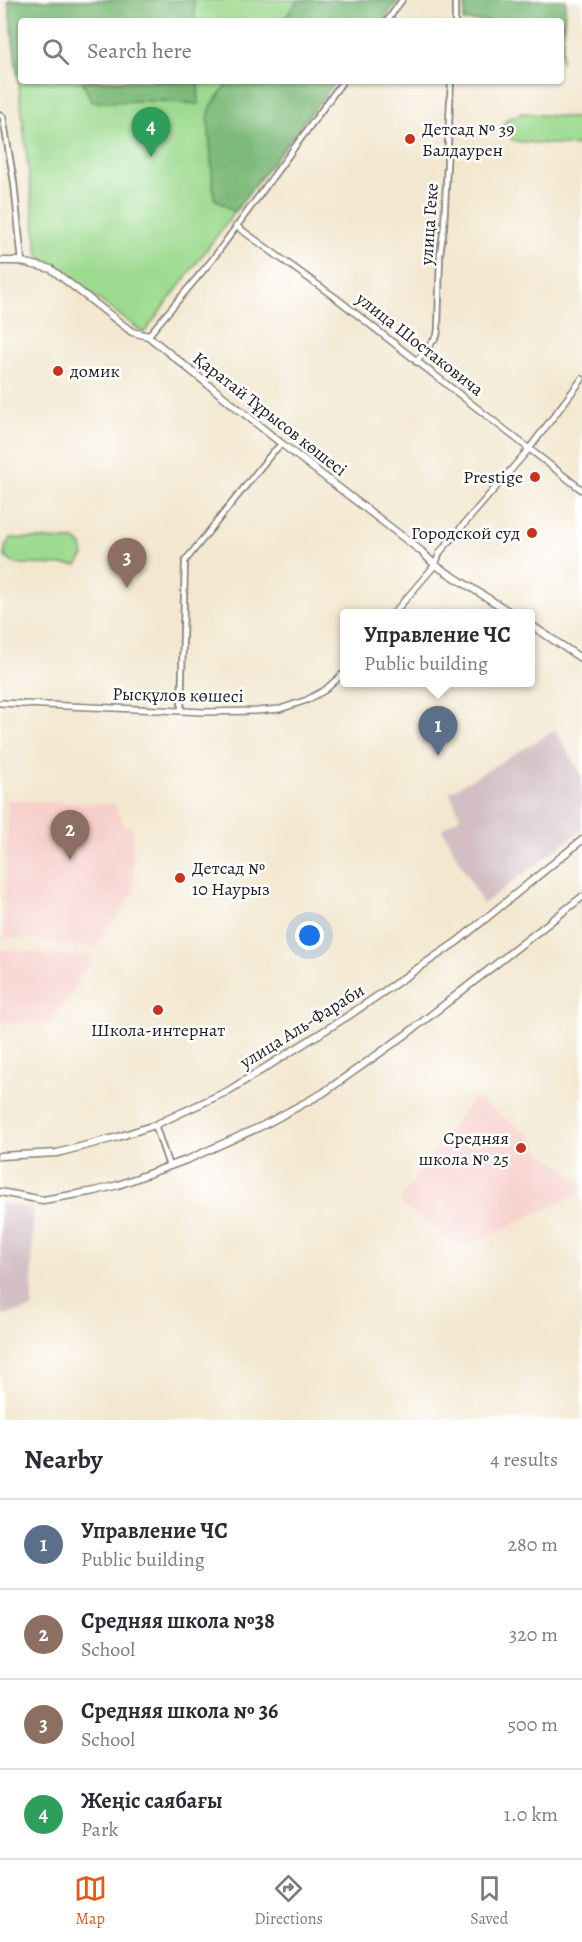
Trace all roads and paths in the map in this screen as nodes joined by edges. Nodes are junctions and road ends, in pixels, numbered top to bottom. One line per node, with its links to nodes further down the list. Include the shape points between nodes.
1 (402, 0): 3 (street)
2 (455, 0): 4 (street)
3 (389, 18)
4 (454, 18)
5 (341, 84): 8 (street)
6 (451, 84): 12 (street, улица Геке, via 437,336)
7 (0, 115): 10 (street, via 14,183)
8 (236, 226): 11 (street); 12 (street, улица Шостаковича)
9 (0, 261): 10 (main road, Қаратай Тұрысов көшесі)
10 (22, 262): 11 (main road, Қаратай Тұрысов көшесі, via 51,269 132,332)
11 (148, 336): 14 (main road, Қаратай Тұрысов көшесі)
12 (416, 362): 15 (street, улица Шостаковича)
13 (582, 379): 15 (street)
14 (282, 444): 17 (main road, Қаратай Тұрысов көшесі); 24 (street, via 185,561)
15 (529, 449): 16 (street, улица Шостаковича); 17 (street, via 441,552)
16 (582, 490)
17 (435, 565): 18 (street); 19 (main road, Қаратай Тұрысов көшесі)
18 (397, 609)
19 (505, 609)
20 (535, 629): 21 (main road)
21 (582, 659)
22 (340, 676): 24 (street, Рысқұлов көшесі, via 307,700 280,709)
23 (0, 703): 24 (street, Рысқұлов көшесі)
24 (181, 711)
25 (582, 840): 27 (main road, улица Аль-Фараби, via 458,941 348,1016 228,1091)
26 (582, 897): 29 (main road, via 408,1033 323,1093 264,1125)
27 (155, 1125): 28 (main road, улица Аль-Фараби, via 57,1153); 29 (street)
28 (0, 1156)
29 (169, 1166): 30 (main road, via 74,1196 43,1200)
30 (0, 1192)

